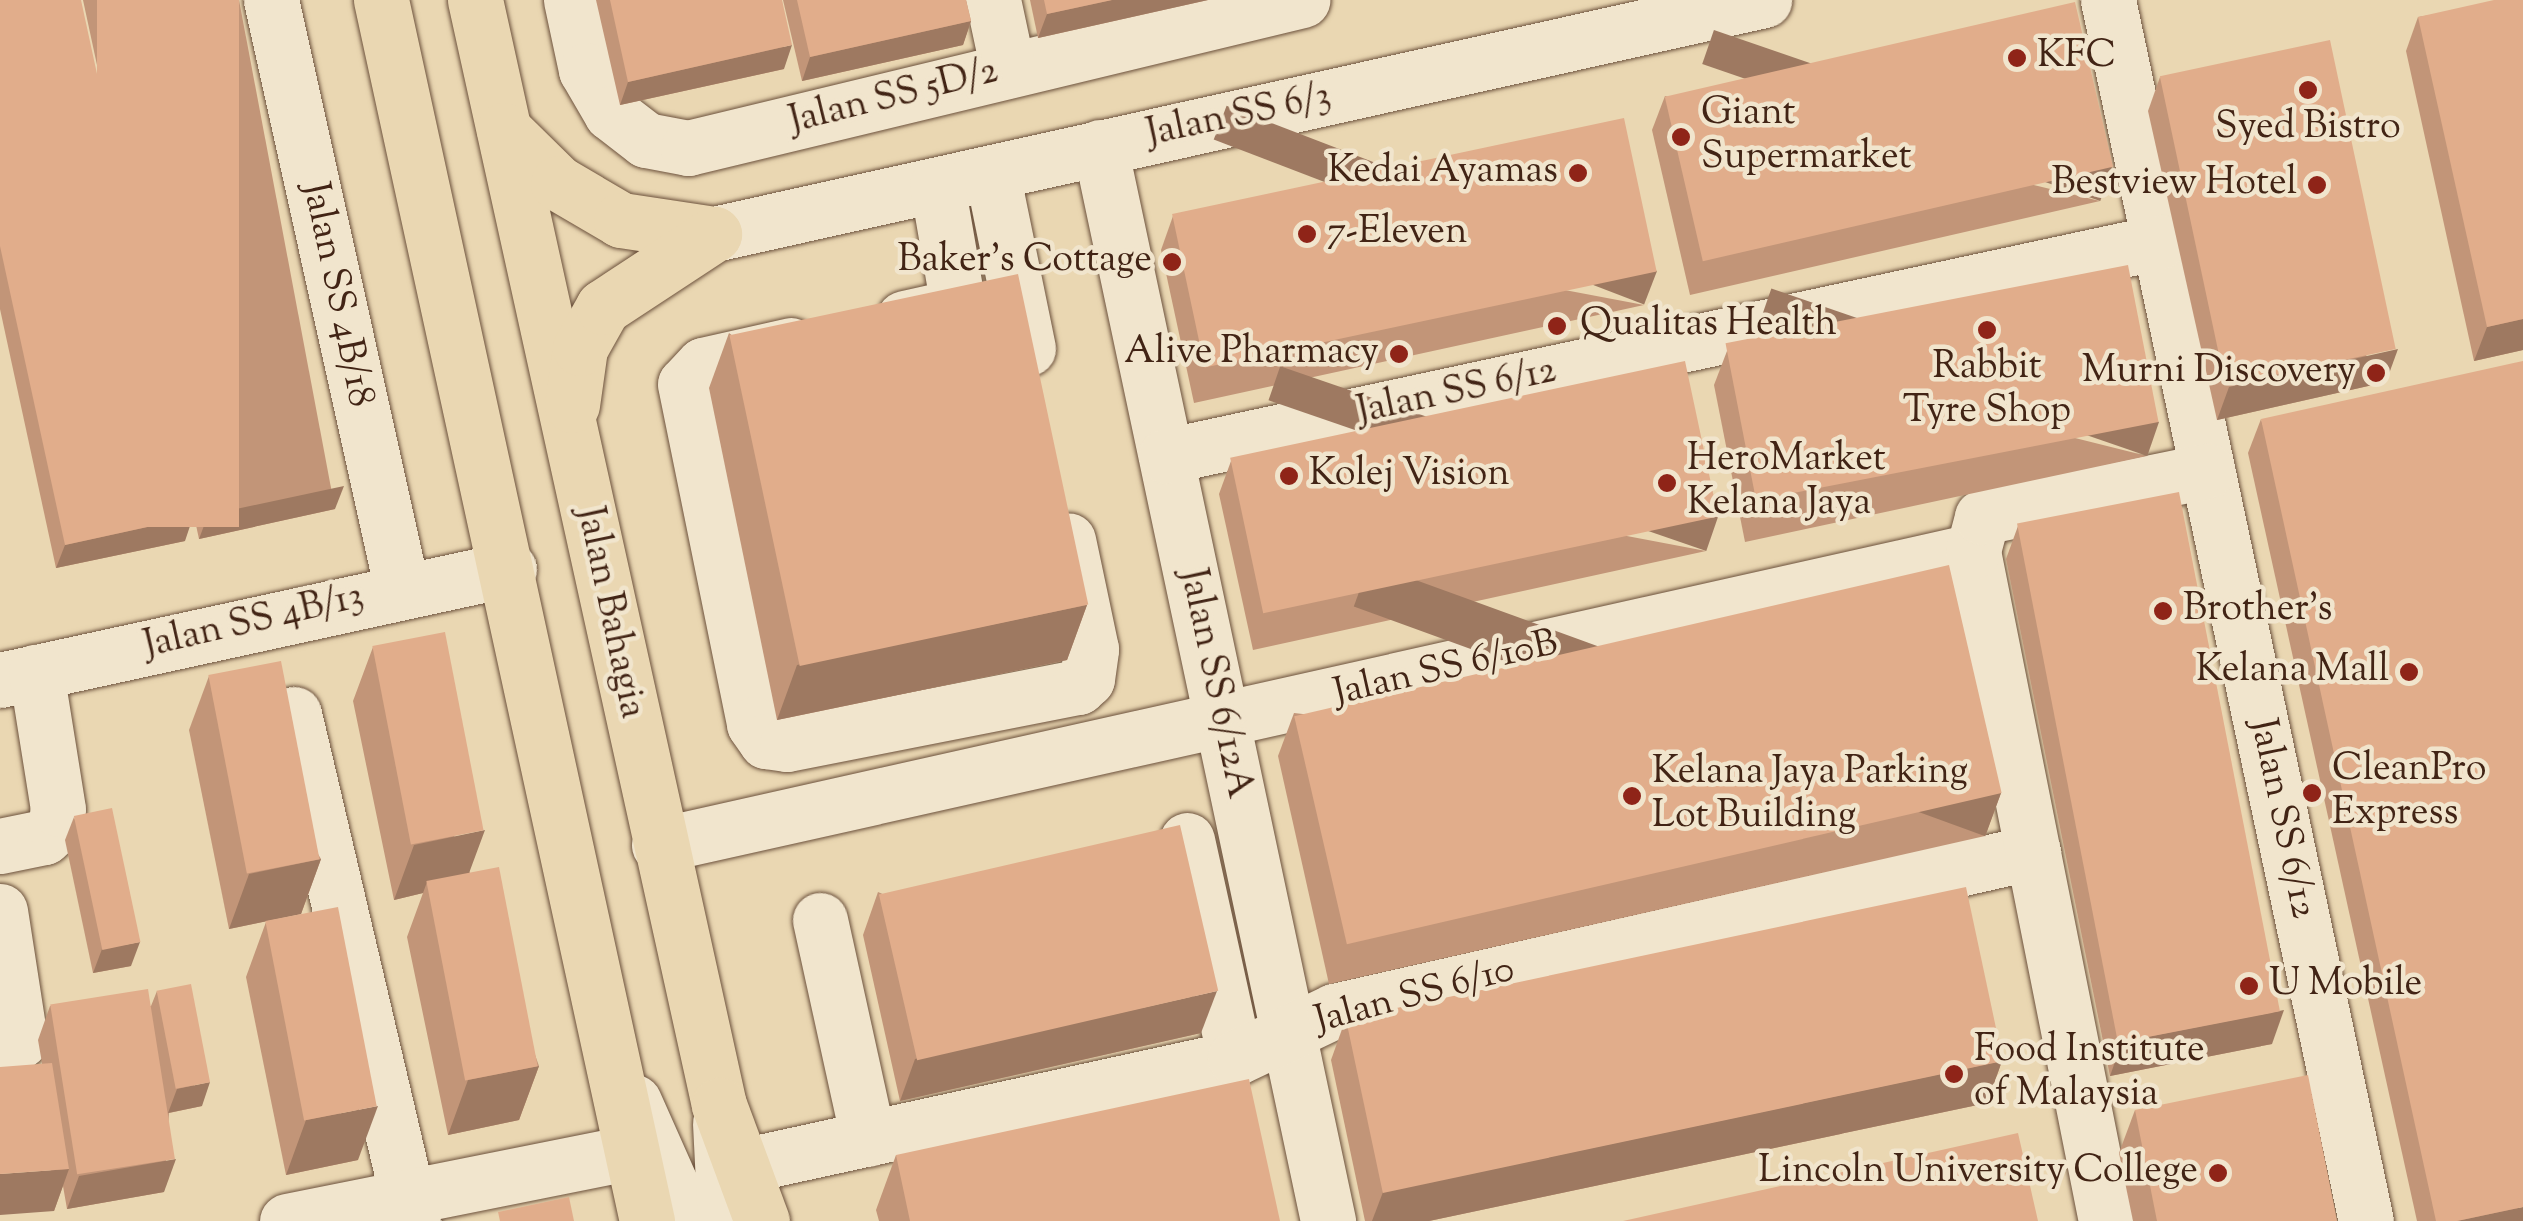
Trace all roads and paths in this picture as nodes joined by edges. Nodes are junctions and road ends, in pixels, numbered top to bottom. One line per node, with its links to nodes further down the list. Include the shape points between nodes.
1 (271, 0): 25 (street, Jalan SS 4B/18)
2 (381, 0): 24 (main road)
3 (474, 0): 10 (main road, Jalan Bahagia)
4 (571, 0): 9 (street, Jalan SS 5D/2, via 586,70 611,113 646,140 688,148)
5 (992, 0): 9 (street)
6 (1302, 0): 9 (street, Jalan SS 5D/2)
7 (1764, 0): 11 (street, Jalan SS 6/3)
8 (2108, 0): 15 (street, Jalan SS 6/12)
9 (1008, 70)
10 (504, 130): 14 (main road, via 558,182 621,220); 19 (main road, Jalan Bahagia)
11 (1100, 148): 12 (street, Jalan SS 6/3); 20 (street, Jalan SS 6/12A)
12 (992, 173): 13 (street, Jalan SS 6/3); 16 (street)
13 (937, 186): 14 (street, Jalan SS 6/3); 17 (street)
14 (714, 234): 19 (main road, via 604,307 573,377)
15 (2159, 242): 20 (street, Jalan SS 6/12); 21 (street, Jalan SS 6/12)
16 (1017, 294): 17 (street); 18 (street)
17 (958, 306): 22 (street, via 703,365 690,374 685,388 759,734 787,744 1064,692 1087,679 1091,649)
18 (1040, 406)
19 (571, 438): 31 (main road, Jalan Bahagia)
20 (1166, 456): 28 (street, Jalan SS 6/12A)
21 (2207, 470): 23 (street, via 1982,517); 51 (street, Jalan SS 6/12)
22 (1056, 480)
23 (1973, 551): 28 (street, Jalan SS 6/10B); 32 (street)
24 (509, 569): 25 (street, Jalan SS 4B/13); 36 (main road)
25 (402, 590): 26 (street, Jalan SS 4B/13)
26 (18, 676): 30 (street, via 58,809 55,827 44,838)
27 (294, 714): 43 (street)
28 (1222, 720): 31 (street, Jalan SS 6/10B, via 828,789); 35 (street, Jalan SS 6/12A)
29 (1188, 840): 38 (street)
30 (0, 846)
31 (659, 846): 39 (main road, Jalan Bahagia)
32 (2033, 852): 35 (street, Jalan SS 6/10, via 1334,1011); 50 (street)
33 (0, 911): 37 (street, via 20,1040)
34 (820, 920): 40 (street)
35 (1288, 1032): 38 (street, Jalan SS 6/12A)
36 (611, 1049): 41 (main road); 46 (street, via 671,1185)
37 (0, 1057)
38 (1263, 1088): 40 (street); 49 (street, Jalan SS 6/12A)
39 (719, 1105): 42 (main road, Jalan Bahagia); 47 (street)
40 (868, 1139): 42 (street)
41 (632, 1152): 43 (street); 45 (main road)
42 (742, 1166): 48 (main road, Jalan Bahagia)
43 (411, 1209): 44 (street)
44 (287, 1221)
45 (648, 1221)
46 (678, 1221)
47 (724, 1221)
48 (762, 1221)
49 (1328, 1221)
50 (2106, 1221)
51 (2366, 1221)

